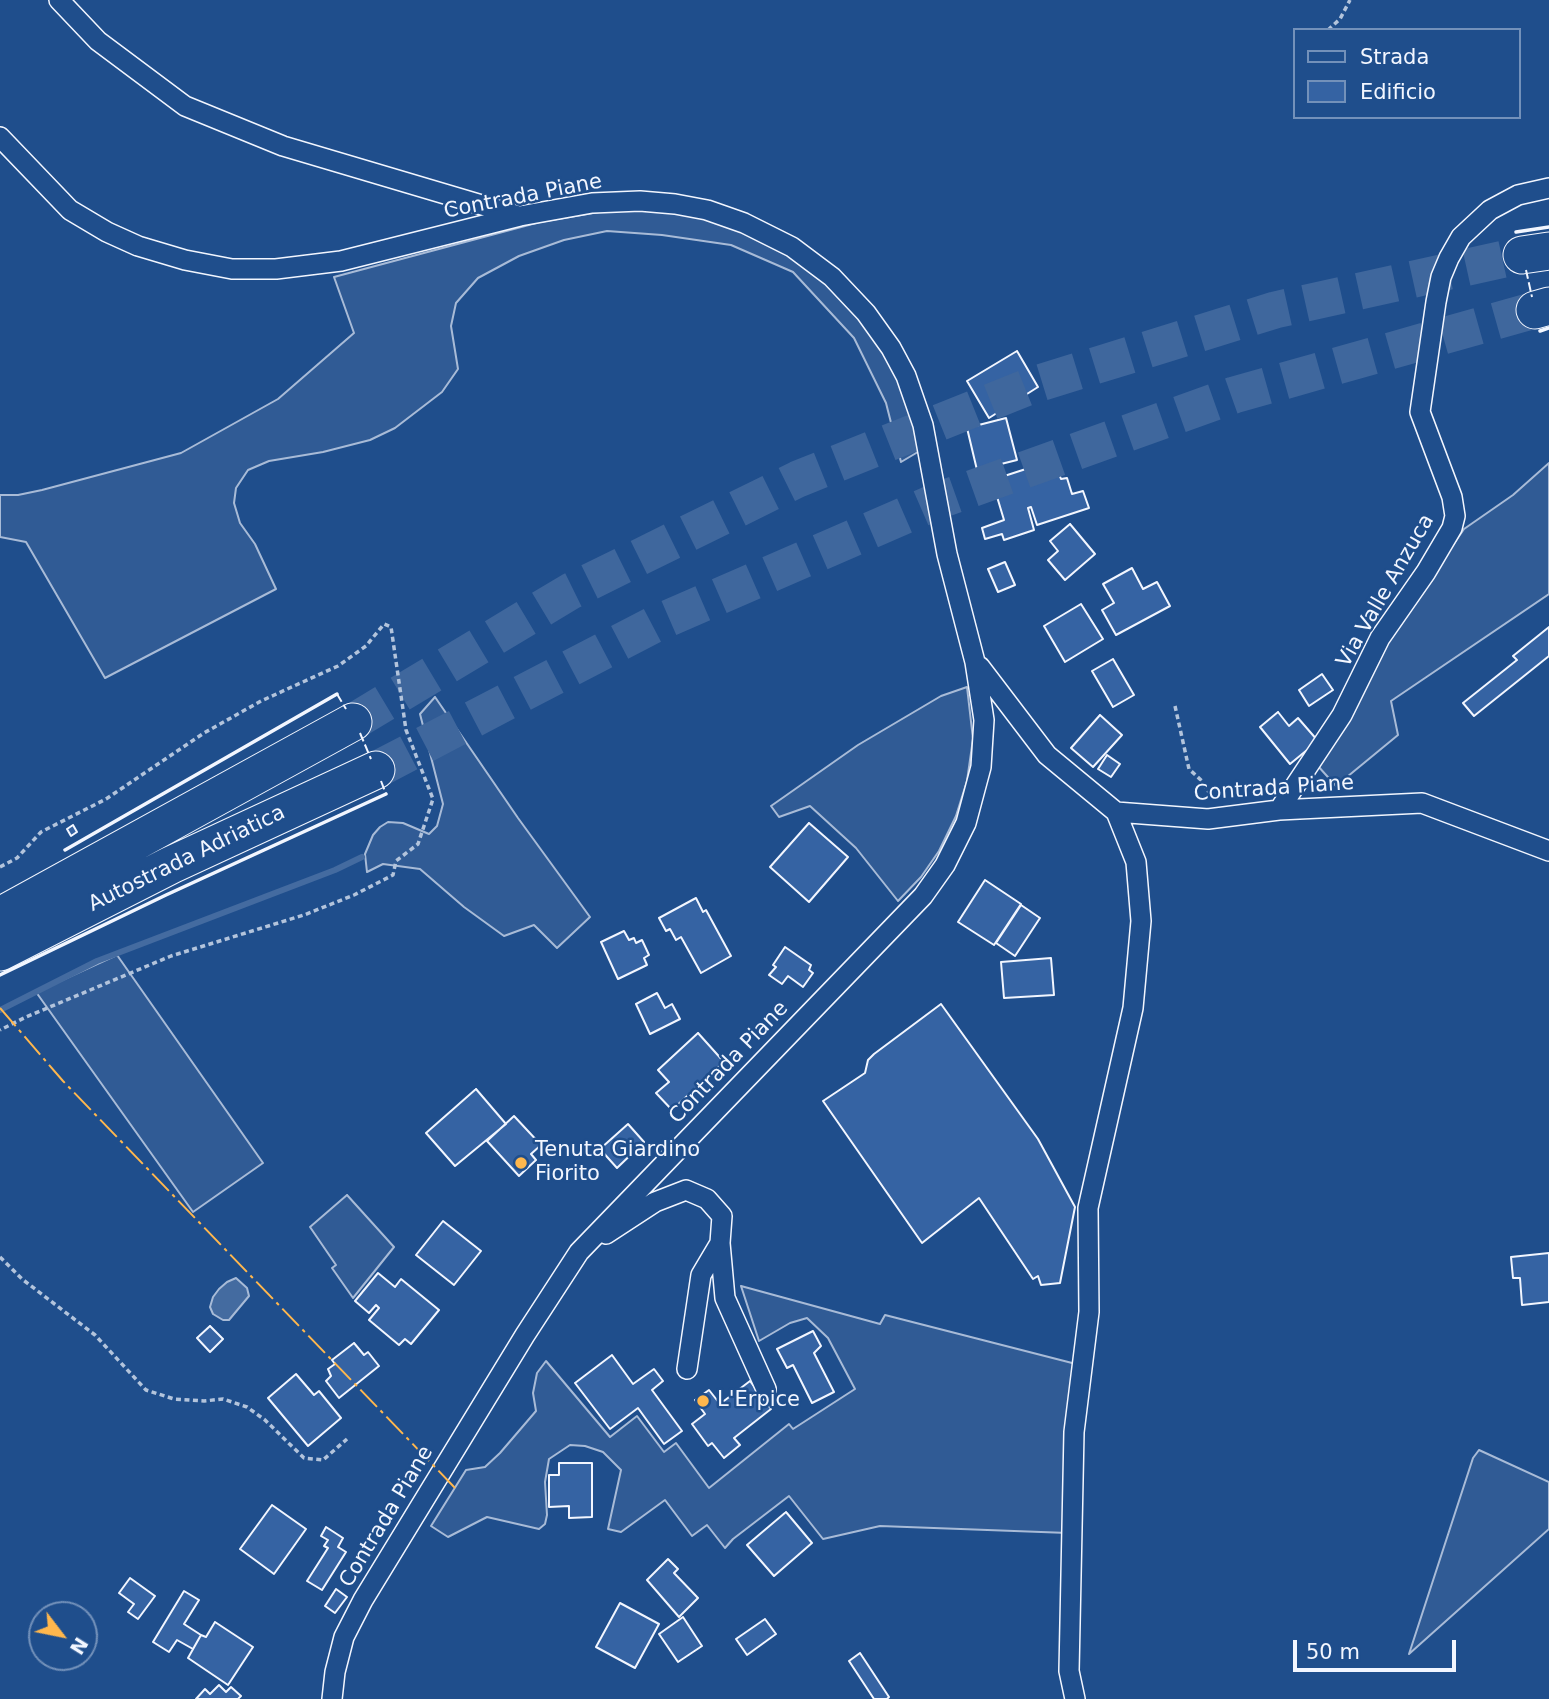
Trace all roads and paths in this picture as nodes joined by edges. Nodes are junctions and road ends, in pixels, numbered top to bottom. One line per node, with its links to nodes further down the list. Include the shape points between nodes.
1 (59, 0): 6 (street, via 97,41 185,106 283,146)
2 (1350, 0): 3 (path)
3 (1330, 28)
4 (0, 137): 6 (street, Contrada Piane, via 70,210 107,232 138,246 232,270 341,261)
5 (1549, 188): 11 (street, Via Valle Anzuca, via 1518,195 1490,210 1461,237 1449,258 1436,302 1420,412 1452,497 1452,528 1380,638 1342,715)
6 (520, 216): 7 (street, Contrada Piane, via 592,203 640,201 707,210 792,247 832,277 891,348 915,399)
7 (975, 662): 12 (street, Contrada Piane, via 1047,755); 20 (street, Contrada Piane, via 984,720 981,767 966,823 934,882)
8 (1175, 706): 13 (path, via 1189,769 1214,800)
9 (353, 722): 16 (highway, Autostrada Adriatica)
10 (376, 770): 17 (highway, Autostrada Adriatica, via 171,865)
11 (1279, 810): 13 (street, Contrada Piane); 14 (street, Contrada Piane, via 1422,803)
12 (1116, 812): 13 (street, Contrada Piane); 26 (street, via 1136,862 1141,921 1133,1007 1088,1208 1089,1312 1074,1432 1069,1671)
13 (1218, 818)
14 (1549, 851)
15 (304, 915): 18 (path, via 171,956)
16 (0, 916)
17 (0, 952)
18 (0, 1030)
19 (720, 1243): 20 (street, via 722,1216 707,1199 687,1190 656,1202); 22 (street, via 701,1275); 23 (street, via 725,1298)
20 (579, 1252): 25 (street, Contrada Piane, via 363,1600 344,1637)
21 (0, 1257): 24 (path, via 95,1335 146,1390 174,1399 223,1399 247,1407 304,1458 323,1460)
22 (687, 1369)
23 (766, 1389)
24 (347, 1439)
25 (331, 1699)
26 (1075, 1699)

